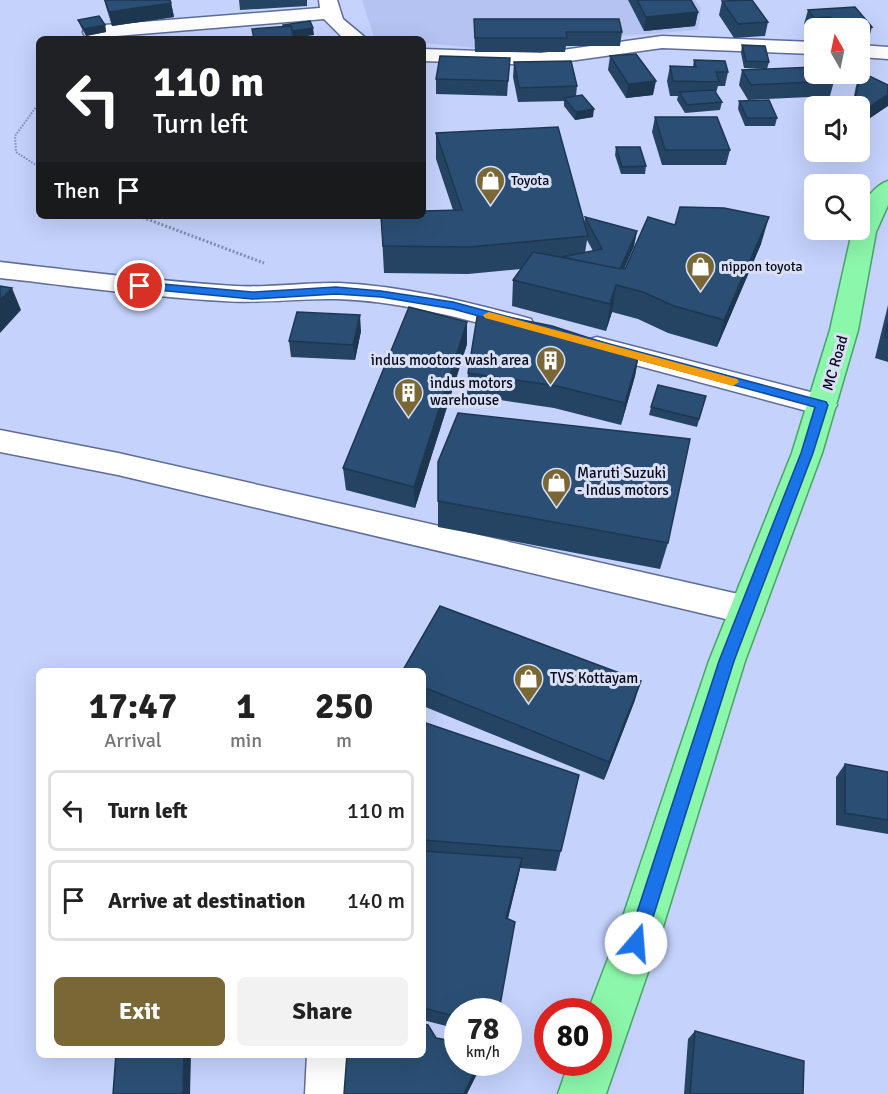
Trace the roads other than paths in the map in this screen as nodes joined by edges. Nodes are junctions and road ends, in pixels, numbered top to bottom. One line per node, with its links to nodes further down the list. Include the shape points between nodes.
1 (328, 6): 2 (street); 3 (street, via 338,25)
2 (92, 32)
3 (353, 36)
4 (804, 48): 7 (street, via 662,42 541,59)
5 (870, 52): 6 (street)
6 (888, 53)
7 (426, 55)
8 (888, 188): 12 (highway, MC Road, via 873,209 864,232 844,330)
9 (0, 270): 10 (street, via 252,295 336,291 381,294 453,306)
10 (543, 330)
11 (576, 340): 12 (street)
12 (822, 405): 14 (highway, MC Road)
13 (0, 441): 14 (street, via 118,464)
14 (747, 610): 15 (highway, MC Road)
15 (612, 1009)
16 (330, 1058): 18 (street)
17 (588, 1076): 19 (highway)
18 (329, 1094)
19 (582, 1094)

